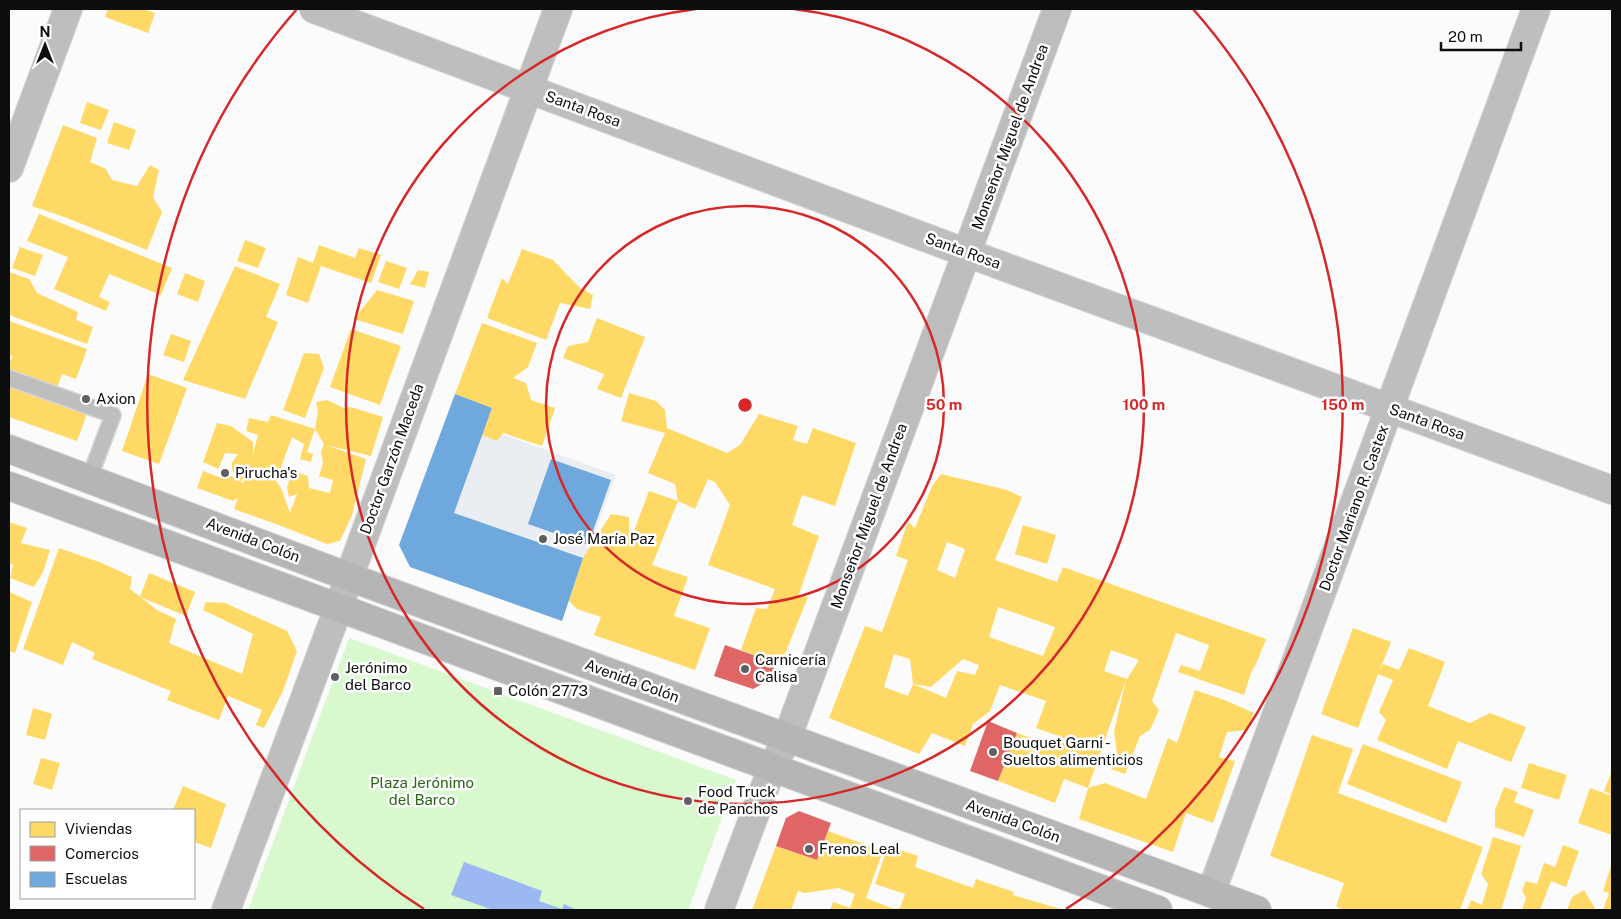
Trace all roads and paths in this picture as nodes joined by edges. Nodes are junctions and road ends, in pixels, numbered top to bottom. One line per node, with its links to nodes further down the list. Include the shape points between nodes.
1 (68, 9): 7 (street)
2 (314, 9): 6 (street, Santa Rosa)
3 (558, 9): 6 (street, Doctor Garzón Maceda)
4 (1057, 9): 8 (main road, Monseñor Miguel de Andrea)
5 (1536, 9): 10 (street, Doctor Mariano R. Castex)
6 (528, 88): 8 (street, Santa Rosa); 15 (street, Doctor Garzón Maceda)
7 (9, 168)
8 (967, 252): 10 (street, Santa Rosa); 17 (main road, Monseñor Miguel de Andrea)
9 (9, 378): 12 (lane, via 113,415)
10 (1390, 408): 14 (street, Santa Rosa); 19 (street, Doctor Mariano R. Castex)
11 (9, 449): 12 (main road, Avenida Colón)
12 (89, 478): 15 (main road, Avenida Colón)
13 (9, 486): 16 (main road)
14 (1612, 490)
15 (349, 577): 16 (street, Doctor Garzón Maceda); 17 (main road, Avenida Colón)
16 (338, 608): 18 (main road); 20 (street, Doctor Garzón Maceda)
17 (787, 738): 18 (main road, Monseñor Miguel de Andrea); 19 (main road, Avenida Colón)
18 (772, 768): 21 (main road, Monseñor Miguel de Andrea); 22 (main road)
19 (1211, 893): 23 (main road, Avenida Colón)
20 (226, 910)
21 (719, 910)
22 (1158, 910)
23 (1257, 910)

